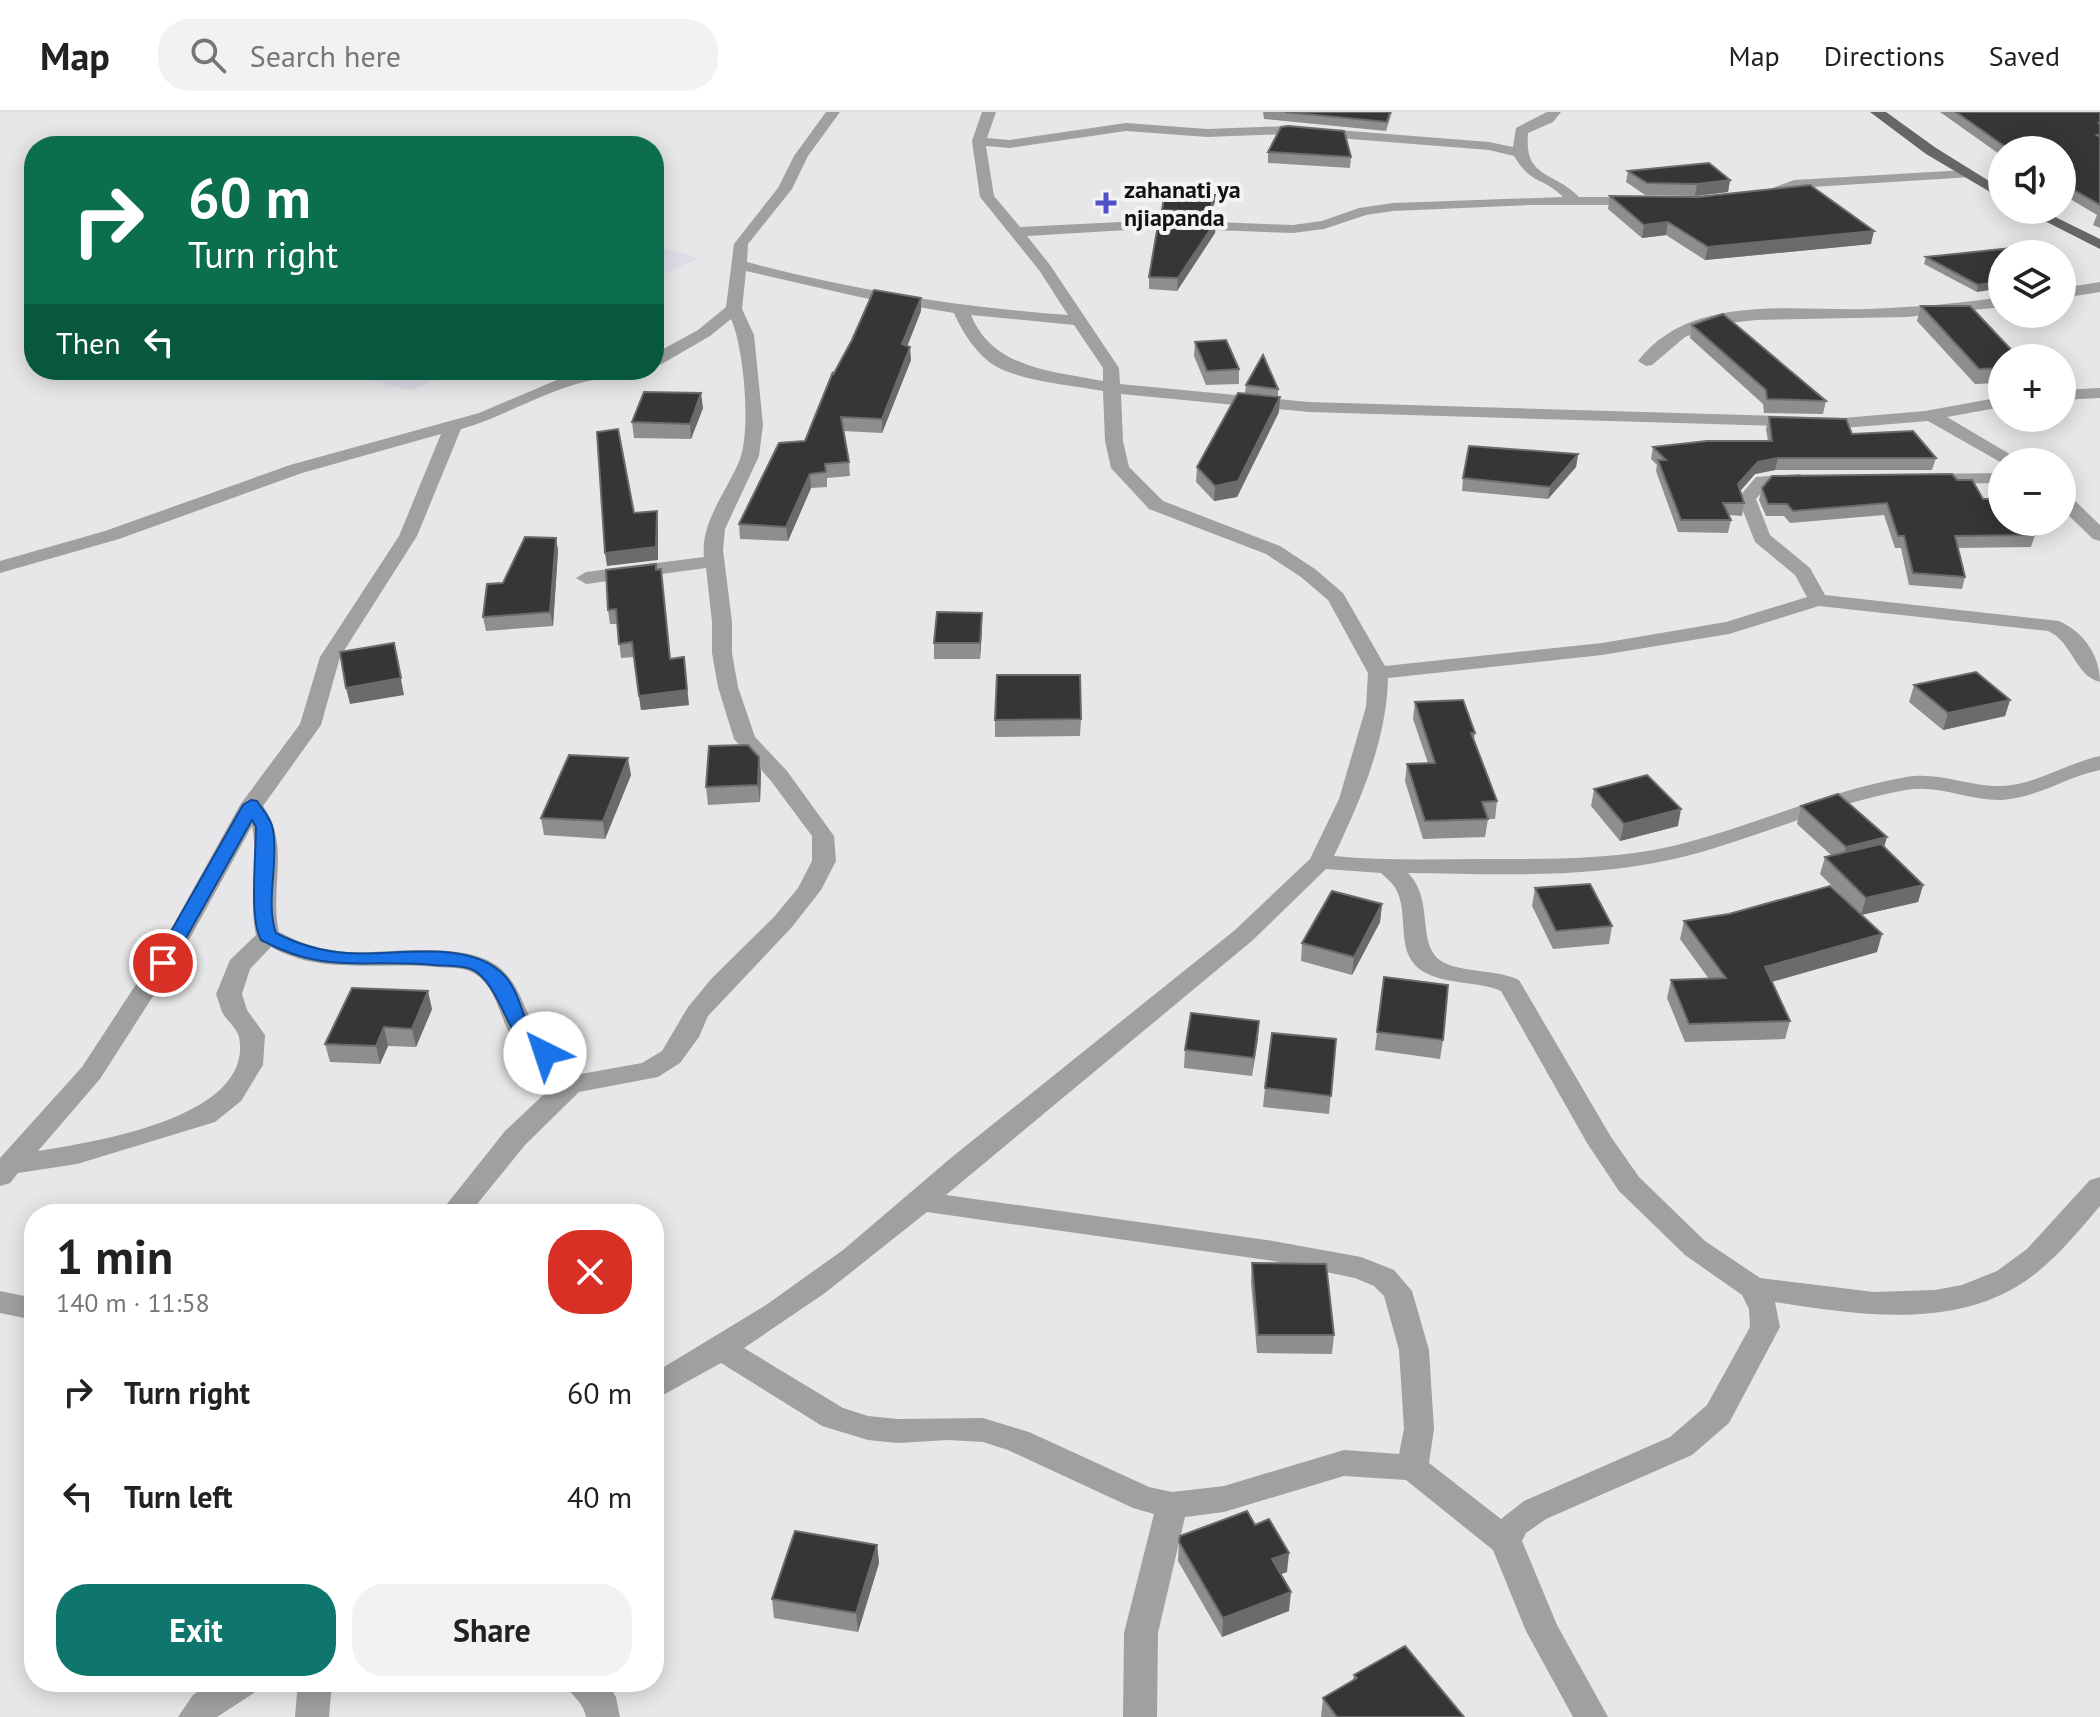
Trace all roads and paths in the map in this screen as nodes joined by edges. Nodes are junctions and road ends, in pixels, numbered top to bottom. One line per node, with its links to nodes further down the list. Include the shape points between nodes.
1 (833, 112): 17 (street, via 785,189 741,244)
2 (989, 112): 7 (street)
3 (1136, 112): 6 (street)
4 (1554, 112): 8 (street, via 1521,131)
5 (1877, 112): 9 (main road)
6 (1109, 128): 7 (street, via 1010,144); 8 (street, via 1287,130 1489,146)
7 (979, 141): 15 (street, via 987,197)
8 (1519, 153): 12 (street, via 1531,173 1560,186)
9 (1966, 174): 10 (main road); 11 (street, via 1794,184)
10 (1988, 187)
11 (1743, 198)
12 (1576, 202): 13 (street); 15 (street, via 1393,207 1293,229 1161,224)
13 (1656, 202)
14 (2058, 224): 16 (main road)
15 (1018, 232): 23 (street)
16 (2100, 245)
17 (738, 264): 21 (street); 22 (street, via 886,299)
18 (2100, 287): 19 (street)
19 (2076, 291)
20 (1988, 303): 25 (street, via 1699,323)
21 (734, 309): 24 (street); 39 (street, via 746,335 754,425 750,456 716,529)
22 (960, 309): 23 (street); 27 (street, via 967,326 997,360)
23 (1077, 320): 27 (street, via 1111,368)
24 (664, 355)
25 (1646, 361)
26 (572, 380): 32 (street)
27 (1114, 388): 31 (street, via 1309,407 1788,423); 43 (street, via 1120,468 1137,488 1156,505 1273,550 1308,573 1336,597)
28 (2100, 393): 29 (street)
29 (2076, 394)
30 (1988, 405): 31 (street)
31 (1931, 415): 33 (street)
32 (453, 427): 40 (street, via 296,469 112,535); 46 (street, via 408,536 330,657 310,725)
33 (1989, 448)
34 (1988, 478): 36 (street)
35 (1813, 479): 42 (street, via 1762,481 1747,498 1762,538 1803,572)
36 (1911, 479)
37 (2076, 512): 38 (street)
38 (2100, 535)
39 (714, 561): 41 (street); 50 (street, via 728,687 745,739 823,836 824,861 783,922 697,1013 671,1057 649,1071)
40 (0, 567)
41 (586, 578)
42 (1818, 600): 43 (street, via 1716,630 1602,649); 44 (street, via 2052,625 2071,634)
43 (1378, 673): 47 (street, via 1377,707 1350,799)
44 (2100, 676)
45 (2100, 763): 48 (street, via 2034,788 2004,793 1911,782 1836,798 1726,839 1622,861)
46 (251, 805): 49 (street, via 264,827 262,918); 51 (street, via 134,1009 91,1073)
47 (1320, 862): 48 (street); 53 (street, via 1244,935 962,1164)
48 (1389, 868): 55 (street, via 1408,887 1410,919 1424,960 1443,971 1487,976 1510,986 1629,1184 1695,1248)
49 (268, 936): 50 (street, via 296,951 323,957 475,963 497,978 530,1044 564,1063); 51 (street, via 239,966 229,994 252,1035 250,1065 232,1095 206,1116 161,1131)
50 (571, 1084): 54 (street, via 515,1138)
51 (5, 1170)
52 (2100, 1187): 55 (street, via 2022,1268 1992,1287 1962,1296 1933,1302 1873,1302)
53 (924, 1202): 58 (street, via 805,1296); 60 (street, via 1273,1251 1361,1268 1384,1278 1397,1291 1414,1350 1419,1429)
54 (461, 1204)
55 (1753, 1288): 62 (street, via 1764,1309 1765,1327 1718,1414 1681,1446 1535,1510 1515,1524)
56 (0, 1302): 57 (street)
57 (24, 1307)
58 (722, 1349): 59 (street); 61 (street, via 833,1417 898,1431 983,1430 1144,1499)
59 (664, 1382)
60 (1413, 1468): 61 (street, via 1344,1463 1224,1499); 62 (street)
61 (1172, 1505): 69 (street, via 1141,1633)
62 (1506, 1541): 70 (street, via 1543,1631)
63 (227, 1692): 66 (street)
64 (314, 1692): 67 (street)
65 (593, 1692): 68 (street)
66 (195, 1717)
67 (312, 1717)
68 (603, 1717)
69 (1140, 1717)
70 (1591, 1717)

